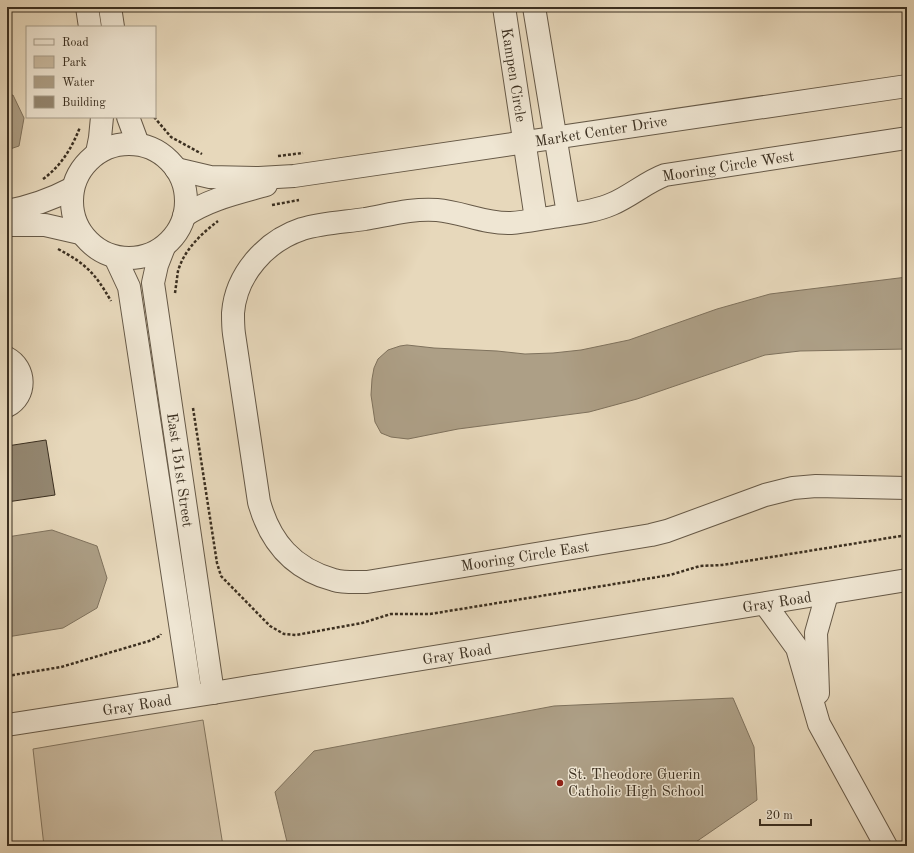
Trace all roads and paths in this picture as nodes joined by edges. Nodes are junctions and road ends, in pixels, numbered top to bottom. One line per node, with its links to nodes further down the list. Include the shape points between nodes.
1 (87, 7): 5 (street)
2 (110, 7): 6 (street)
3 (504, 7): 8 (street, Kampen Circle)
4 (534, 7): 7 (street, Kampen Circle)
5 (90, 26)
6 (113, 26)
7 (544, 70): 8 (street); 14 (street, Kampen Circle)
8 (514, 75): 16 (street, Kampen Circle)
9 (907, 86): 14 (street, Market Center Drive)
10 (102, 118): 18 (street)
11 (128, 118): 17 (street)
12 (155, 118): 19 (path, via 171,137)
13 (80, 128): 22 (path, via 67,155)
14 (555, 138): 16 (street, Market Center Drive); 25 (street, Kampen Circle)
15 (907, 138): 25 (street, Mooring Circle West, via 665,175 611,204 596,210)
16 (524, 143): 21 (street, Market Center Drive); 27 (street, Kampen Circle)
17 (138, 144): 18 (street, via 123,144); 20 (street, via 153,149)
18 (97, 153): 23 (street, via 86,163)
19 (200, 153)
20 (176, 169): 21 (street, Market Center Drive, via 210,177); 26 (street, via 185,192)
21 (294, 176): 26 (street, Market Center Drive, via 214,200)
22 (44, 178)
23 (73, 188): 24 (street, via 54,198); 30 (street, via 72,211)
24 (7, 211)
25 (568, 214): 27 (street, Mooring Circle West)
26 (184, 216): 31 (street, via 180,228)
27 (536, 219): 39 (street, Mooring Circle West, via 511,223 494,222 450,211 422,210 303,229 276,242 263,252 250,268 239,288 233,312)
28 (7, 225): 30 (street, via 45,224)
29 (213, 225): 34 (path, via 196,239 185,255 178,271)
30 (80, 233): 33 (street, via 96,248)
31 (164, 247): 33 (street, via 141,258); 47 (street, East 151st Street, via 153,283)
32 (56, 248): 35 (path, via 90,270)
33 (115, 258): 48 (street, East 151st Street, via 128,287)
34 (175, 293)
35 (113, 304)
36 (7, 358): 38 (street, via 17,367 22,377 17,399)
37 (192, 401): 41 (path, via 221,576 270,626 284,634 296,635 362,623 391,614 438,613 670,575 700,566 722,565)
38 (7, 406)
39 (246, 418): 40 (street, Mooring Circle East, via 259,502 273,538 300,565 341,581 367,582 651,535 765,495 793,488)
40 (907, 488)
41 (907, 535)
42 (907, 580): 43 (street, Gray Road)
43 (827, 594): 44 (street, Gray Road); 49 (street, via 816,633)
44 (765, 604): 47 (street, Gray Road); 49 (street, via 797,648)
45 (162, 632): 46 (path, via 160,636 149,641 61,667)
46 (7, 676)
47 (213, 693): 48 (street, Gray Road)
48 (191, 696): 50 (street, Gray Road)
49 (819, 724): 51 (street)
50 (7, 725)
51 (886, 846)

